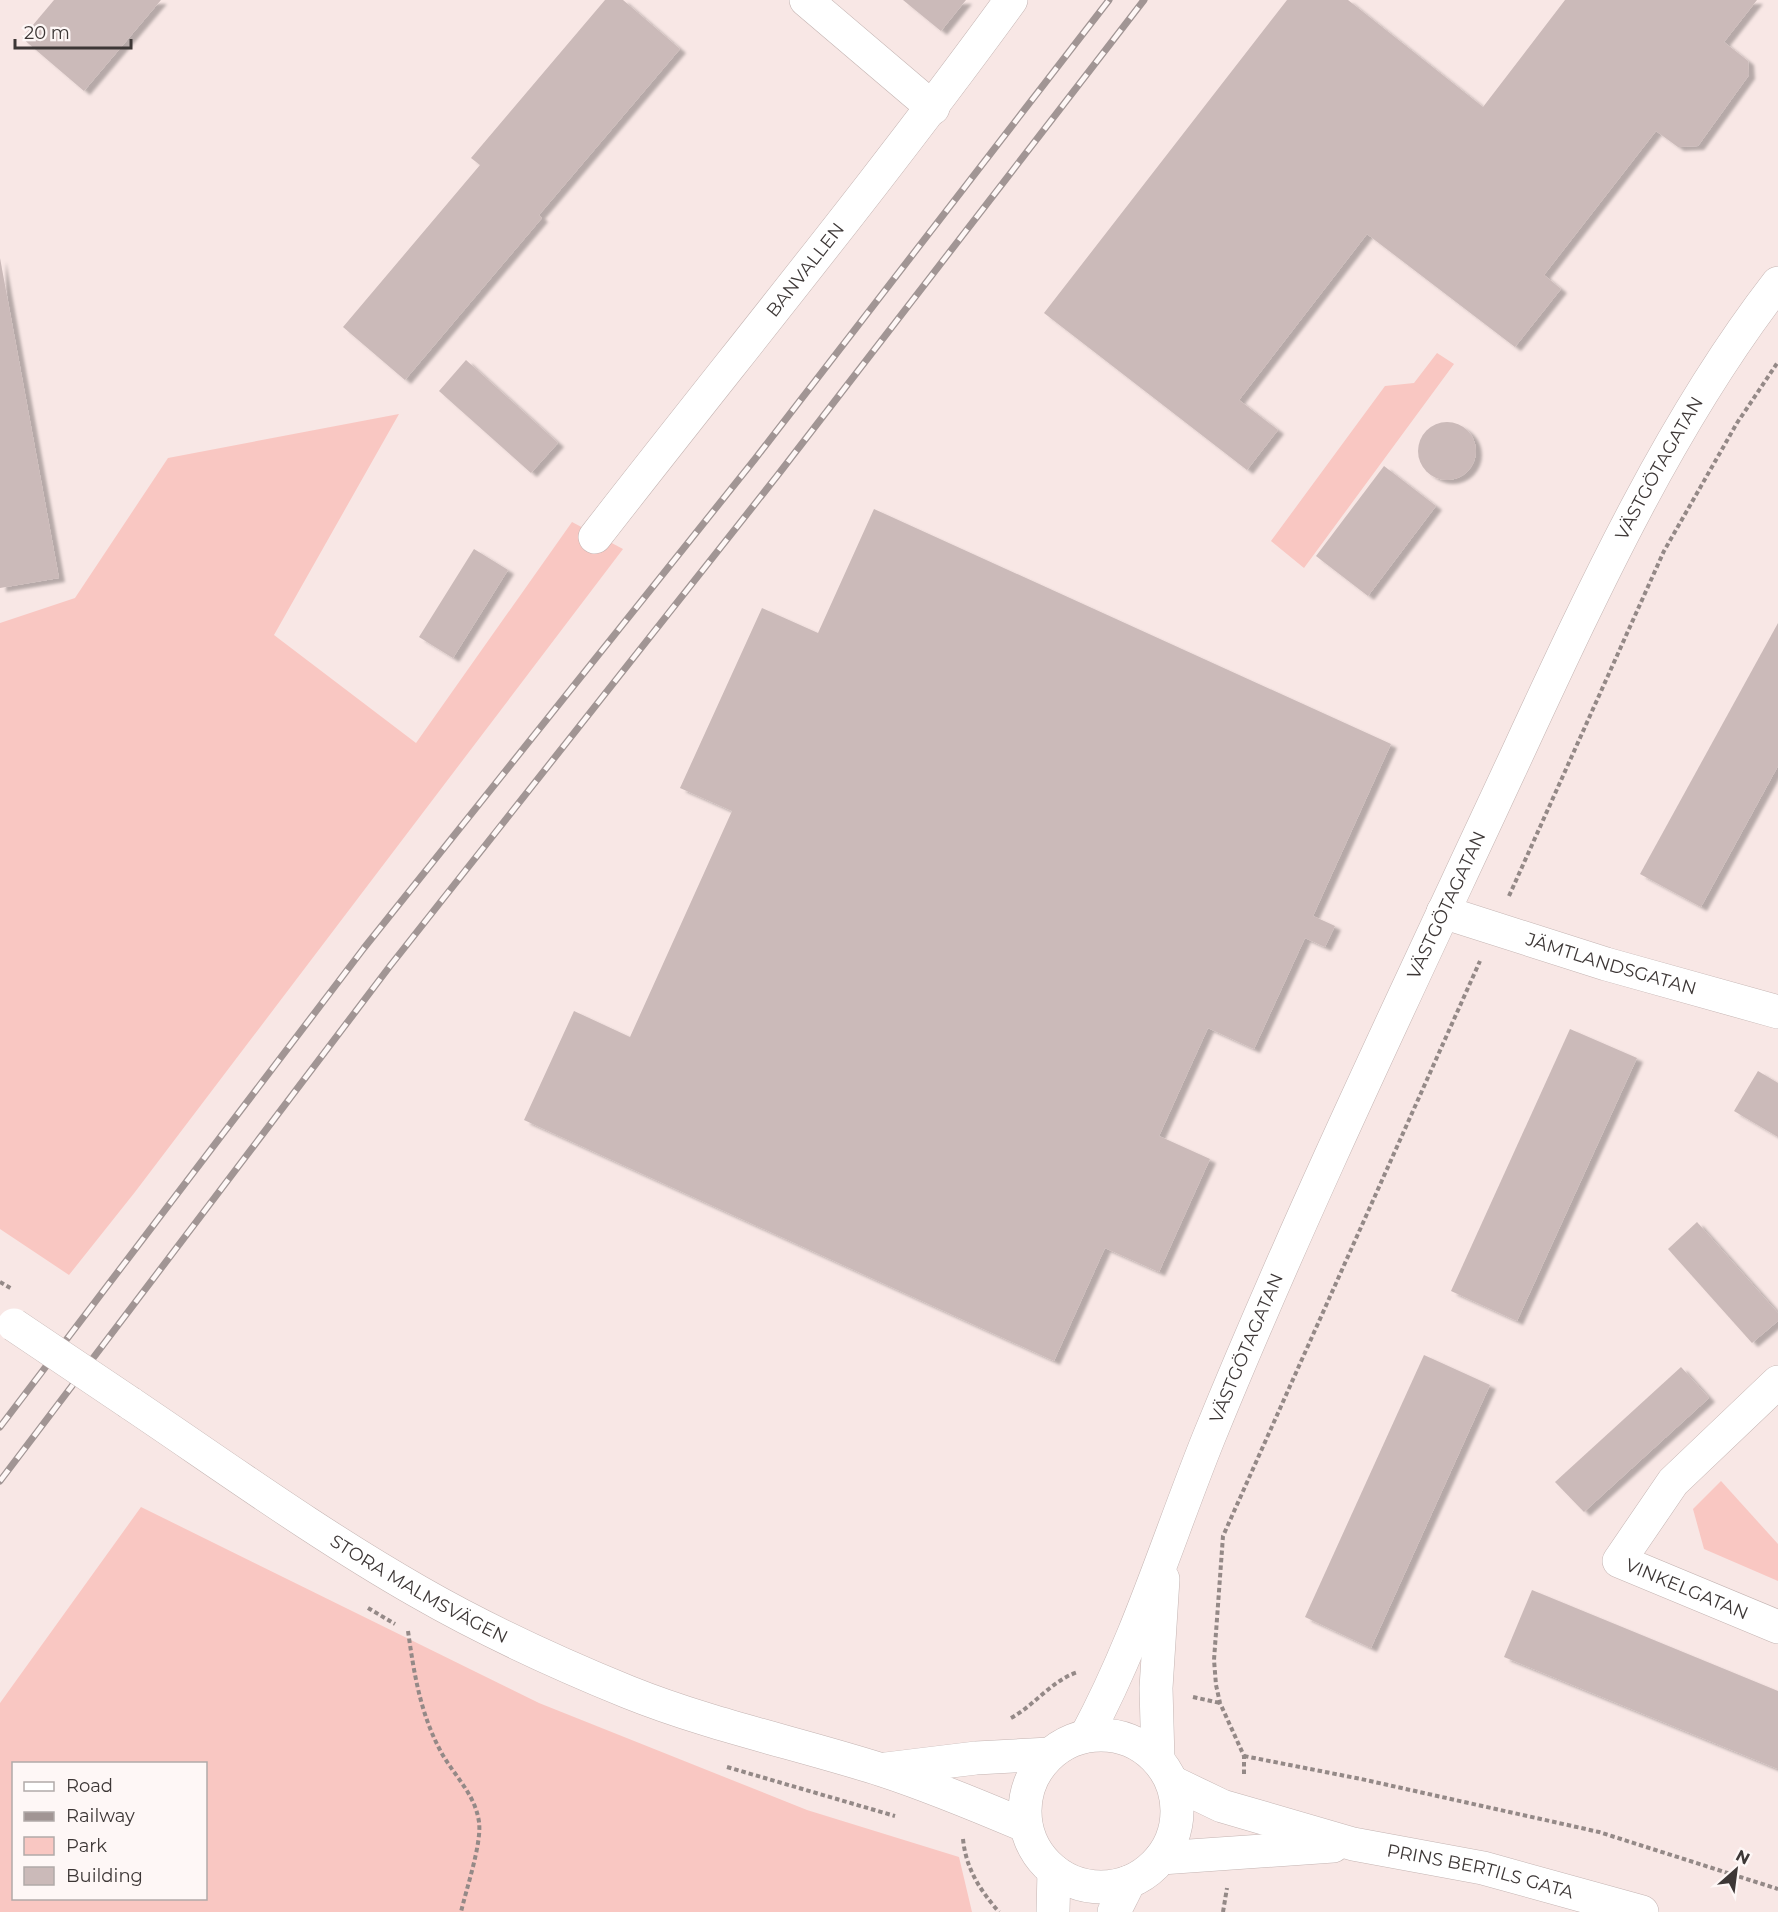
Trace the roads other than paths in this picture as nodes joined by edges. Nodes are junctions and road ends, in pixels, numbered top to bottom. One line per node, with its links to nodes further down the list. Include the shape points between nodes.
1 (806, 0): 3 (street)
2 (1011, 0): 3 (street, BANVALLEN)
3 (933, 108): 5 (street, BANVALLEN)
4 (1778, 283): 6 (street, VÄSTGÖTAGATAN, via 1677,436 1630,523)
5 (595, 537)
6 (1443, 912): 7 (street, JÄMTLANDSGATAN, via 1606,964); 10 (street, VÄSTGÖTAGATAN, via 1214,1426)
7 (1778, 1012)
8 (7, 1321): 14 (street, STORA MALMSVÄGEN, bridge, via 302,1519 420,1593 527,1647 650,1700 748,1733)
9 (1778, 1382): 11 (street, VINKELGATAN, via 1673,1482 1619,1561)
10 (1165, 1553): 12 (street, VÄSTGÖTAGATAN, via 1110,1690); 15 (street, VÄSTGÖTAGATAN, via 1156,1688)
11 (1778, 1627)
12 (1086, 1736): 13 (street); 15 (street, via 1104,1734 1138,1744)
13 (1050, 1754): 14 (street, STORA MALMSVÄGEN, via 976,1758); 16 (street, via 1034,1774 1026,1796)
14 (882, 1770): 16 (street, STORA MALMSVÄGEN)
15 (1165, 1771): 17 (street, PRINS BERTILS GATA, via 1222,1806); 18 (street, via 1176,1795 1177,1819 1174,1835)
16 (1026, 1826): 19 (street, via 1036,1851)
17 (1353, 1844): 18 (street, PRINS BERTILS GATA); 23 (street, PRINS BERTILS GATA, via 1483,1868)
18 (1161, 1858): 20 (street)
19 (1054, 1871): 20 (street, via 1083,1885 1103,1887); 21 (street)
20 (1130, 1882): 22 (street)
21 (1053, 1912)
22 (1114, 1912)
23 (1642, 1912)

